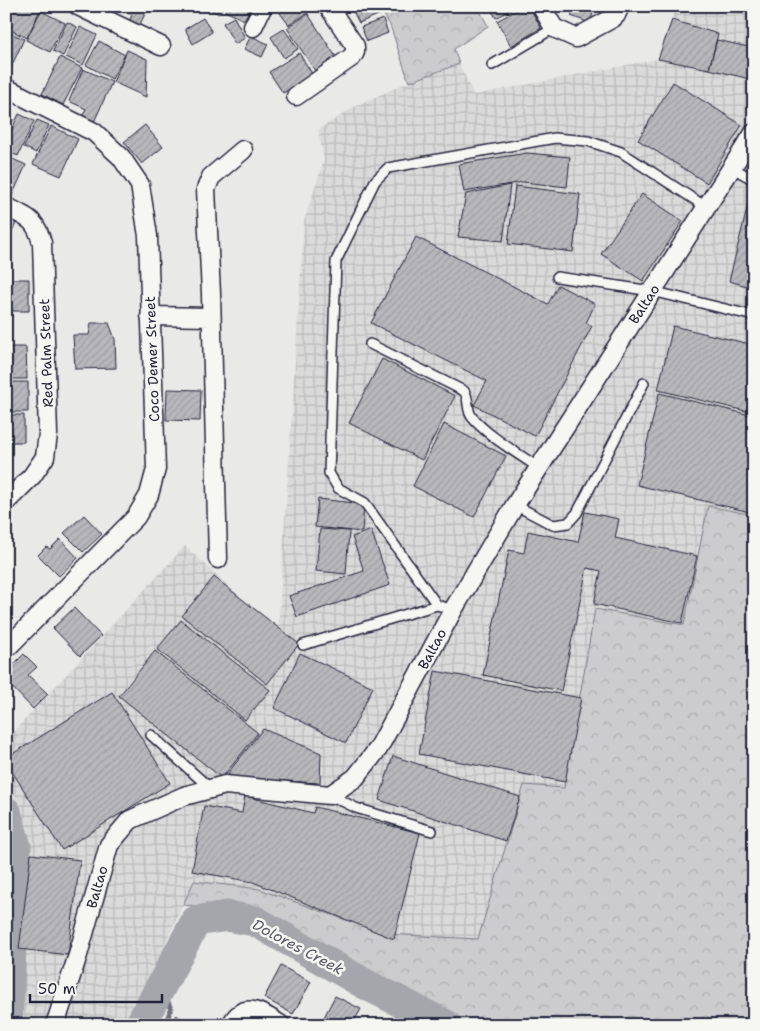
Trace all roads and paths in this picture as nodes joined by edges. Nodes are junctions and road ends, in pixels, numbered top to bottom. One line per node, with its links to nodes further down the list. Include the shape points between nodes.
1 (78, 6): 8 (street)
2 (263, 6): 6 (street)
3 (328, 6): 11 (street, via 356,46 355,52)
4 (541, 6): 7 (street)
5 (620, 6): 7 (street, via 613,18 578,38)
6 (253, 27)
7 (554, 28): 9 (lane)
8 (161, 46)
9 (492, 65)
10 (6, 88): 20 (street, Coco Demer Street, via 94,132 120,157 140,185 148,236)
11 (296, 96)
12 (754, 133): 14 (street, Baltao)
13 (243, 150): 22 (street, via 208,183)
14 (731, 168): 15 (lane); 17 (street, Baltao)
15 (754, 180)
16 (6, 207): 26 (street, Red Palm Street, via 30,219 38,229 42,243 48,434 45,457 32,476)
17 (706, 207): 19 (street, Baltao); 29 (lane, via 621,152 588,141 555,138 388,168 376,181 336,261 329,473 338,488 365,503)
18 (556, 277): 19 (lane)
19 (652, 291): 21 (lane); 25 (street, Baltao)
20 (150, 316): 22 (street); 30 (street, Coco Demer Street, via 156,469 149,495 136,517)
21 (754, 316)
22 (211, 317): 28 (street)
23 (370, 344): 25 (lane, via 464,391 471,417)
24 (644, 383): 27 (lane, via 577,513 568,523 553,525)
25 (539, 468): 27 (street, Baltao)
26 (6, 502)
27 (515, 505): 29 (street, Baltao)
28 (218, 559)
29 (445, 607): 31 (lane); 34 (street, Baltao, via 378,749 355,778)
30 (8, 645)
31 (303, 646)
32 (151, 735): 33 (lane)
33 (211, 789): 34 (street, Baltao, via 225,785); 37 (street, Baltao, via 184,796 130,820 109,845)
34 (330, 795): 35 (lane, via 356,808)
35 (432, 831)
36 (233, 1022): 38 (street, via 246,1010 258,1011)
37 (55, 1025)
38 (281, 1025)

